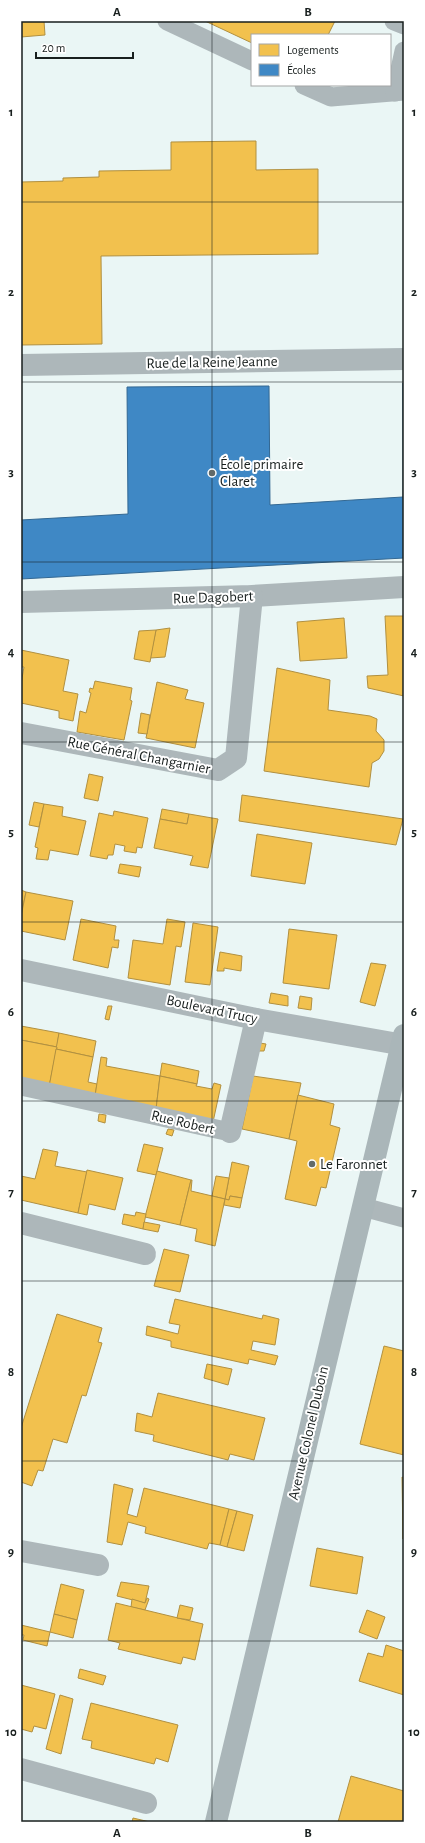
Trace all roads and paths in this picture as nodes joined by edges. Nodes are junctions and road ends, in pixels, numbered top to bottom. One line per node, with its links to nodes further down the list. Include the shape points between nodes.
1 (167, 21): 5 (lane)
2 (394, 21): 3 (lane)
3 (404, 25)
4 (404, 51): 7 (lane)
5 (251, 60)
6 (306, 86): 7 (lane, via 331,97)
7 (400, 91)
8 (404, 360): 9 (street, Rue de la Reine Jeanne)
9 (21, 366)
10 (404, 587): 11 (street, Rue Dagobert)
11 (252, 596): 12 (street, Rue Dagobert); 13 (street, Rue Général Changarnier, via 236,758 218,770)
12 (21, 602)
13 (21, 733)
14 (21, 970): 15 (street, Boulevard Trucy)
15 (256, 1019): 16 (street, Boulevard Trucy); 18 (street, Rue Robert)
16 (403, 1042): 19 (street, Avenue Colonel Duboin)
17 (21, 1086): 18 (lane, Rue Robert)
18 (230, 1132)
19 (363, 1207): 20 (lane); 27 (street, Avenue Colonel Duboin)
20 (404, 1218)
21 (21, 1223): 22 (street)
22 (145, 1254)
23 (21, 1551): 24 (street)
24 (98, 1565)
25 (21, 1769): 26 (street)
26 (146, 1803)
27 (216, 1822)

